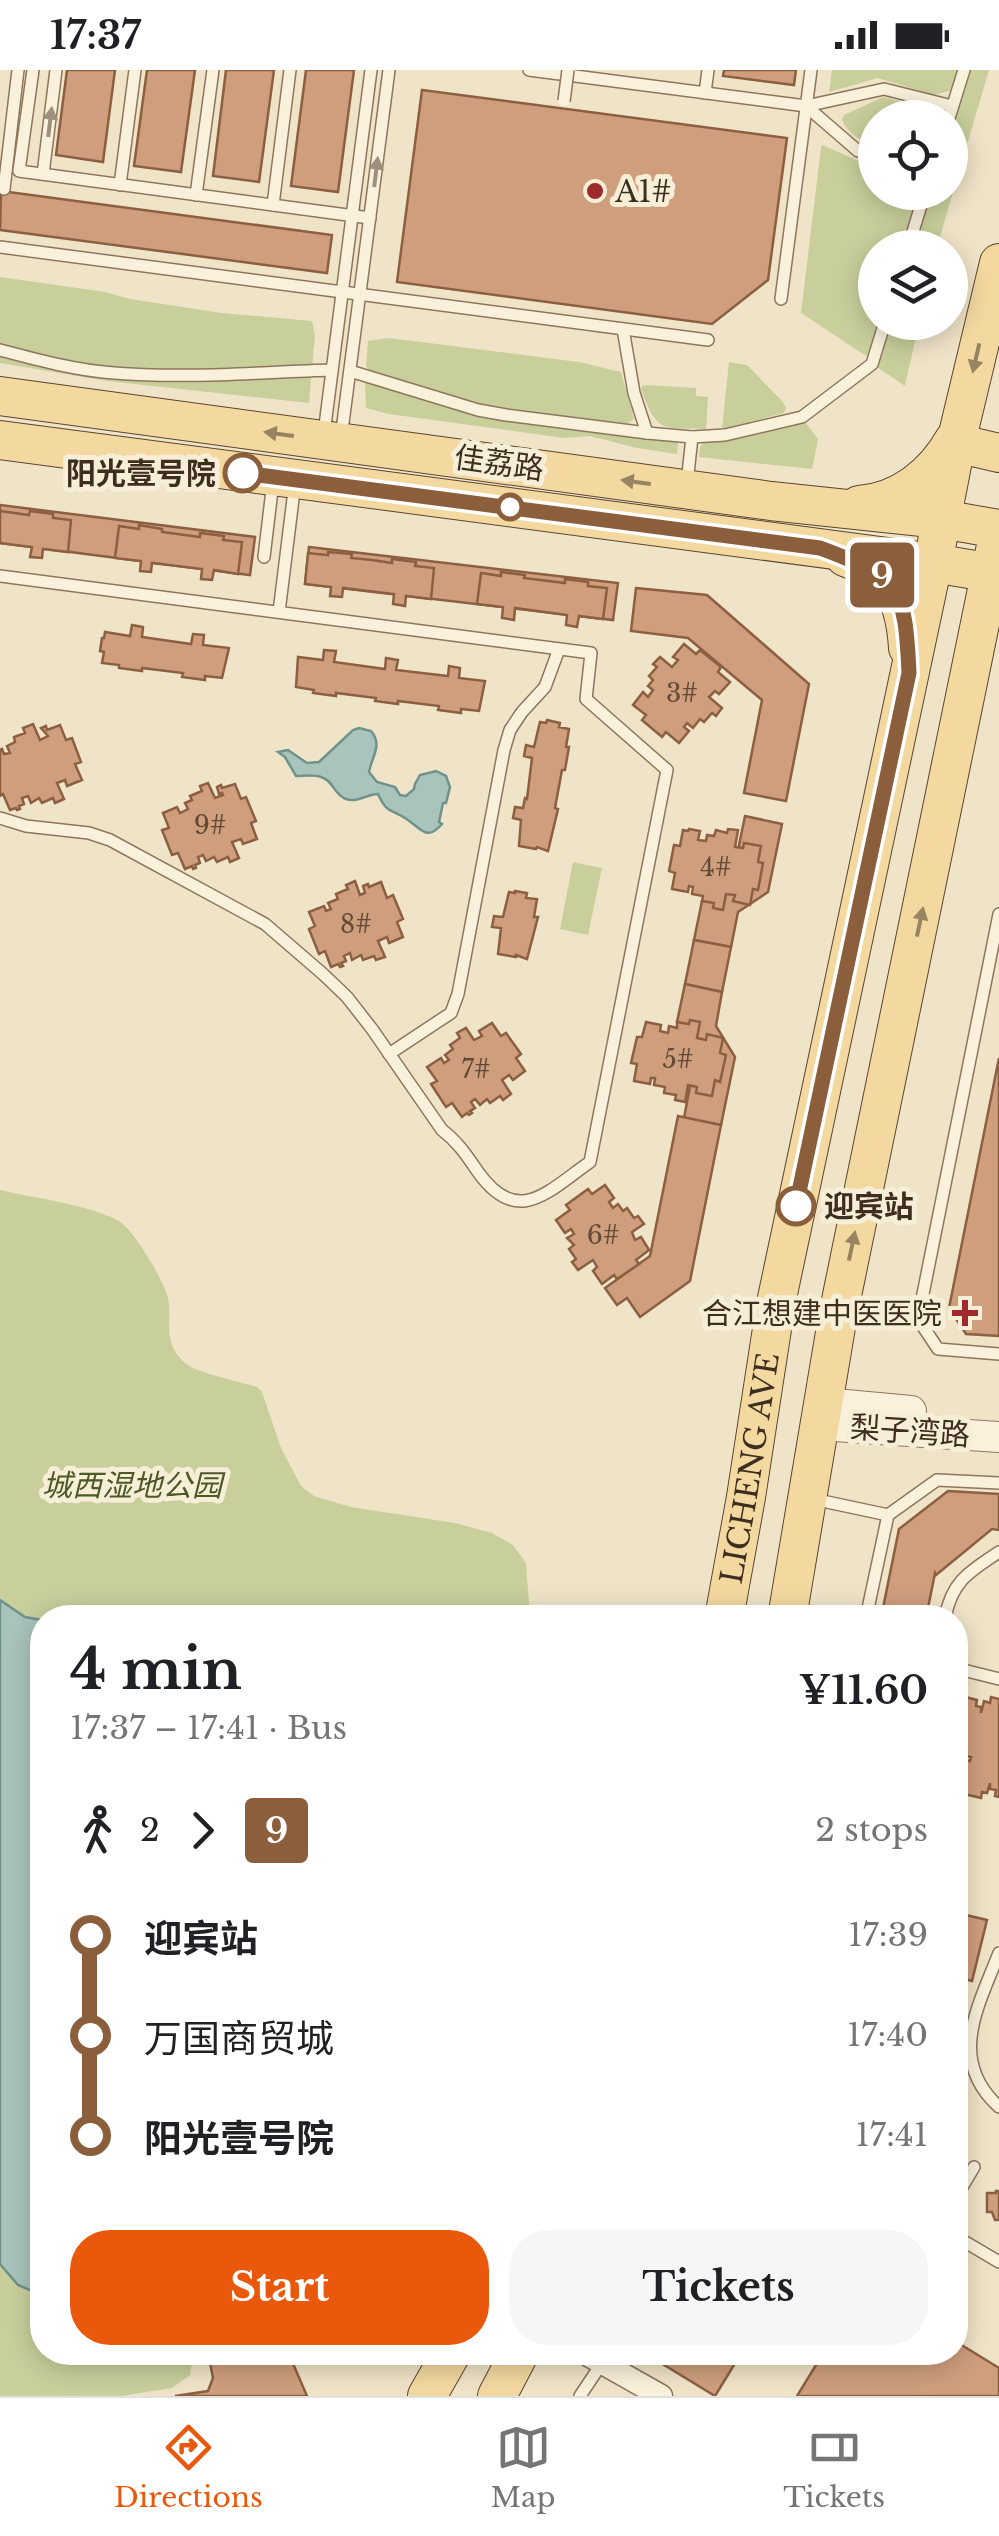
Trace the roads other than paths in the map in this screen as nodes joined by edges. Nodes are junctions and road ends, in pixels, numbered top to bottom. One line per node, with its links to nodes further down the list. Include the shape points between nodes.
1 (18, 70): 24 (lane)
2 (32, 70): 22 (lane, via 19,171)
3 (56, 70): 22 (lane, one-way to 3)
4 (135, 70): 23 (lane)
5 (212, 70): 25 (lane)
6 (290, 70): 26 (lane)
7 (371, 70): 27 (lane)
8 (389, 70): 28 (lane, one-way to 8)
9 (530, 70): 14 (lane)
10 (568, 70): 19 (lane, bridge)
11 (708, 70): 16 (lane)
12 (811, 70): 20 (lane)
13 (964, 70): 18 (lane)
14 (549, 71): 15 (lane)
15 (628, 76): 16 (lane)
16 (706, 93): 20 (lane)
17 (916, 100): 20 (lane, via 884,89)
18 (955, 100)
19 (564, 102)
20 (806, 106): 21 (lane); 33 (lane)
21 (858, 151)
22 (43, 174): 23 (lane)
23 (120, 185): 25 (lane)
24 (4, 188)
25 (196, 195): 26 (lane)
26 (272, 205): 27 (lane)
27 (352, 216): 28 (lane); 31 (lane)
28 (370, 218): 32 (lane)
29 (0, 247): 31 (lane)
30 (999, 264): 43 (main road, LICHENG AVE, one-way to 43)
31 (342, 292): 32 (lane); 38 (lane)
32 (360, 295): 34 (lane); 39 (lane)
33 (781, 298)
34 (622, 329): 35 (lane); 41 (lane)
35 (708, 340)
36 (879, 340): 42 (lane, via 872,364 802,417)
37 (0, 350): 38 (lane, via 114,373)
38 (332, 370): 45 (lane)
39 (350, 371): 41 (lane, via 478,410); 45 (lane)
40 (0, 396): 45 (main road, 佳荔路, one-way to 40)
41 (647, 434): 42 (lane)
42 (692, 437): 48 (lane)
43 (957, 438): 46 (main road); 50 (main road, via 932,472 907,490 869,505); 51 (main road, LICHENG AVE)
44 (0, 440): 47 (main road, 佳荔路)
45 (332, 440): 48 (main road, 佳荔路, one-way to 45)
46 (999, 453)
47 (284, 478): 53 (main road, 佳荔路); 55 (lane); 59 (lane)
48 (686, 489): 49 (main road, 佳荔路)
49 (771, 500): 50 (main road, 佳荔路); 53 (main road)
50 (829, 508): 51 (main road, 佳荔路)
51 (941, 519): 52 (main road, 佳荔路); 56 (main road, LICHENG AVE)
52 (999, 530): 57 (main road, LICHENG AVE)
53 (767, 540): 54 (main road, 佳荔路)
54 (820, 548): 56 (main road, 佳荔路); 63 (main road, via 854,560 893,588 905,622)
55 (264, 557)
56 (933, 562): 57 (main road, 佳荔路); 60 (main road, LICHENG AVE)
57 (995, 574): 61 (main road, LICHENG AVE)
58 (0, 576): 59 (lane)
59 (280, 612): 62 (lane)
60 (918, 630): 61 (main road); 63 (main road, LICHENG AVE)
61 (988, 635): 68 (main road, LICHENG AVE, one-way to 61, via 966,698)
62 (559, 649): 66 (lane, via 545,687 510,730 454,1004 442,1020); 66 (lane, via 590,653 586,698 667,770 590,1162 533,1201 501,1198)
63 (909, 673): 75 (main road, LICHENG AVE, via 776,1303)
64 (0, 818): 66 (lane, via 110,840 265,924 347,996)
65 (999, 914): 67 (lane, via 918,1319 938,1349)
66 (389, 1054)
67 (999, 1354)
68 (822, 1414): 69 (street, 梨子湾路); 70 (street, 梨子湾路); 72 (main road, LICHENG AVE)
69 (999, 1416)
70 (999, 1437)
71 (999, 1483): 73 (lane, via 937,1480)
72 (808, 1498): 73 (lane); 76 (main road, LICHENG AVE)
73 (888, 1515): 77 (lane)
74 (999, 1552): 78 (lane, via 958,1582)
75 (726, 1605)
76 (790, 1605)
77 (869, 1605)
78 (948, 1605)
79 (968, 1671): 80 (lane)
80 (999, 1679)
81 (999, 1954): 82 (lane, via 969,2039 979,2080)
82 (999, 2108)
83 (974, 2167): 84 (lane)
84 (968, 2177)
85 (968, 2244): 86 (lane)
86 (999, 2262)
87 (445, 2365): 91 (main road)
88 (513, 2365): 92 (main road)
89 (591, 2365): 93 (lane)
90 (606, 2365): 94 (street)
91 (427, 2396)
92 (497, 2396)
93 (580, 2396)
94 (661, 2396)

